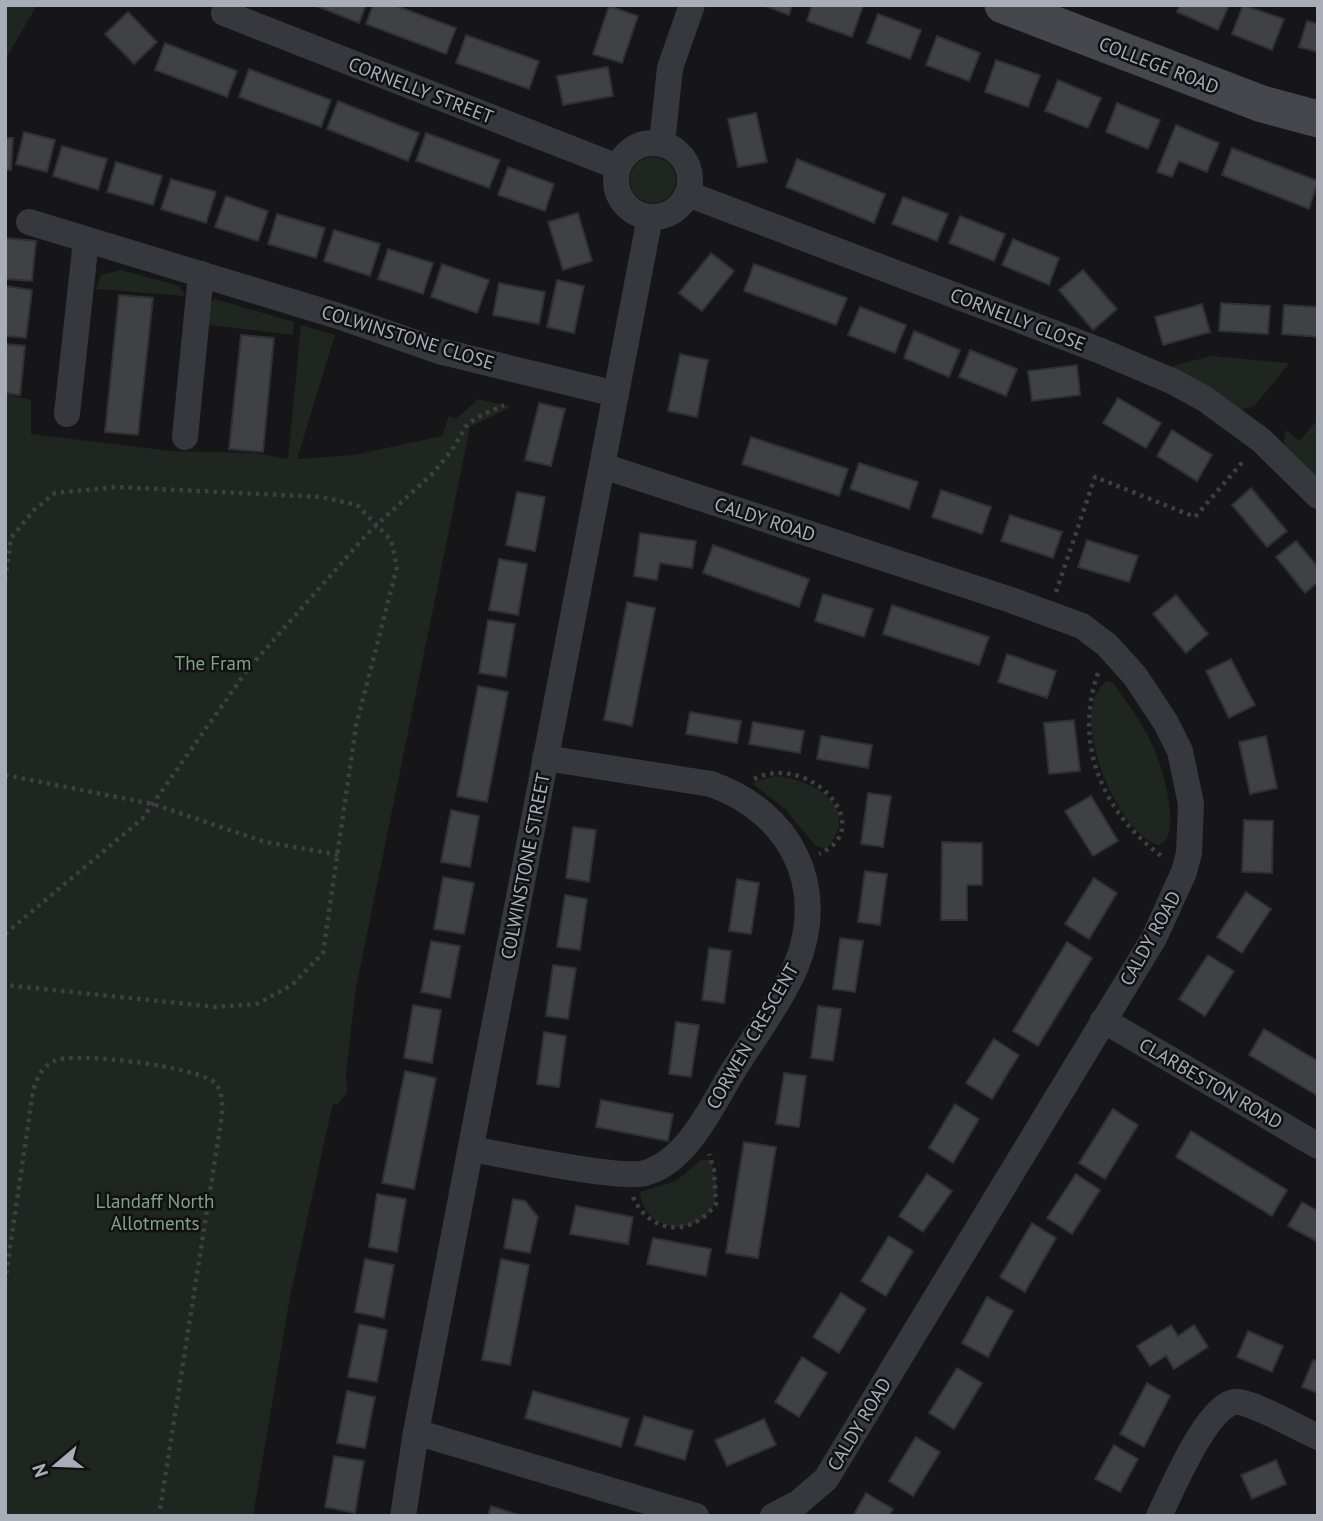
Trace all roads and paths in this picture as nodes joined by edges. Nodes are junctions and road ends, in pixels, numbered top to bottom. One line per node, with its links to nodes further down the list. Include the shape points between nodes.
1 (692, 5): 5 (street, via 670,68)
2 (1003, 5): 4 (street, COLLEGE ROAD, via 1262,104)
3 (224, 13): 6 (street, CORNELLY STREET)
4 (1318, 119)
5 (662, 143): 6 (street, via 638,145); 7 (street, via 683,157 689,168)
6 (618, 167): 8 (street, via 620,197 637,214)
7 (688, 194): 8 (street, via 673,212); 16 (street, CORNELLY CLOSE, via 1149,370 1205,399)
8 (650, 217): 12 (street, COLWINSTONE STREET)
9 (29, 222): 10 (street, COLWINSTONE CLOSE)
10 (86, 240): 11 (street, COLWINSTONE CLOSE); 14 (street)
11 (201, 274): 12 (street, COLWINSTONE CLOSE, via 439,351); 15 (street)
12 (616, 394): 17 (street, COLWINSTONE STREET)
13 (504, 405): 19 (path, via 466,426 434,472)
14 (67, 414)
15 (185, 437)
16 (1261, 440): 18 (street, CORNELLY CLOSE); 21 (path, via 1195,517 1095,477)
17 (603, 466): 21 (street, CALDY ROAD); 23 (street, COLWINSTONE STREET)
18 (1318, 496)
19 (378, 524): 20 (path, via 356,505 322,497 116,487 55,494 34,510 11,538); 26 (path, via 248,668); 27 (path, via 391,540 397,568 356,726)
20 (5, 579)
21 (1049, 613): 22 (street, CALDY ROAD, via 1082,626)
22 (1107, 645): 29 (street, CALDY ROAD, via 1153,700 1180,751 1191,804); 29 (path, via 1087,717 1095,767 1117,811 1134,832)
23 (545, 758): 25 (street, CORWEN CRESCENT, via 711,784); 35 (street, COLWINSTONE STREET)
24 (5, 775): 26 (path)
25 (738, 795): 28 (street, CORWEN CRESCENT, via 784,833); 28 (path, via 756,778 776,773 814,780 828,791 840,813 838,839 829,849)
26 (153, 804): 27 (path, via 265,842); 30 (path, via 142,819)
27 (340, 855): 31 (path, via 323,953 292,985 257,1004 216,1007)
28 (800, 862): 33 (street, CORWEN CRESCENT, via 806,923 796,964)
29 (1184, 872): 32 (street, CALDY ROAD, via 1154,938)
30 (5, 934)
31 (5, 985)
32 (1103, 1020): 34 (street, CLARBESTON ROAD); 40 (street, CALDY ROAD, via 826,1479)
33 (697, 1128): 36 (street, CORWEN CRESCENT, via 660,1166); 36 (path, via 711,1161 717,1192 716,1204 696,1222 669,1228 650,1220 639,1210)
34 (1318, 1146)
35 (472, 1149): 36 (street, CORWEN CRESCENT); 38 (street, COLWINSTONE STREET)
36 (628, 1176)
37 (5, 1282): 41 (path, via 33,1091 44,1068 54,1061 79,1057 194,1072 216,1084 222,1115)
38 (416, 1432): 42 (street, COLWINSTONE STREET); 43 (street)
39 (1318, 1437): 44 (street, via 1239,1402 1222,1406 1207,1424)
40 (776, 1515)
41 (159, 1516)
42 (403, 1516)
43 (696, 1516)
44 (1158, 1516)

